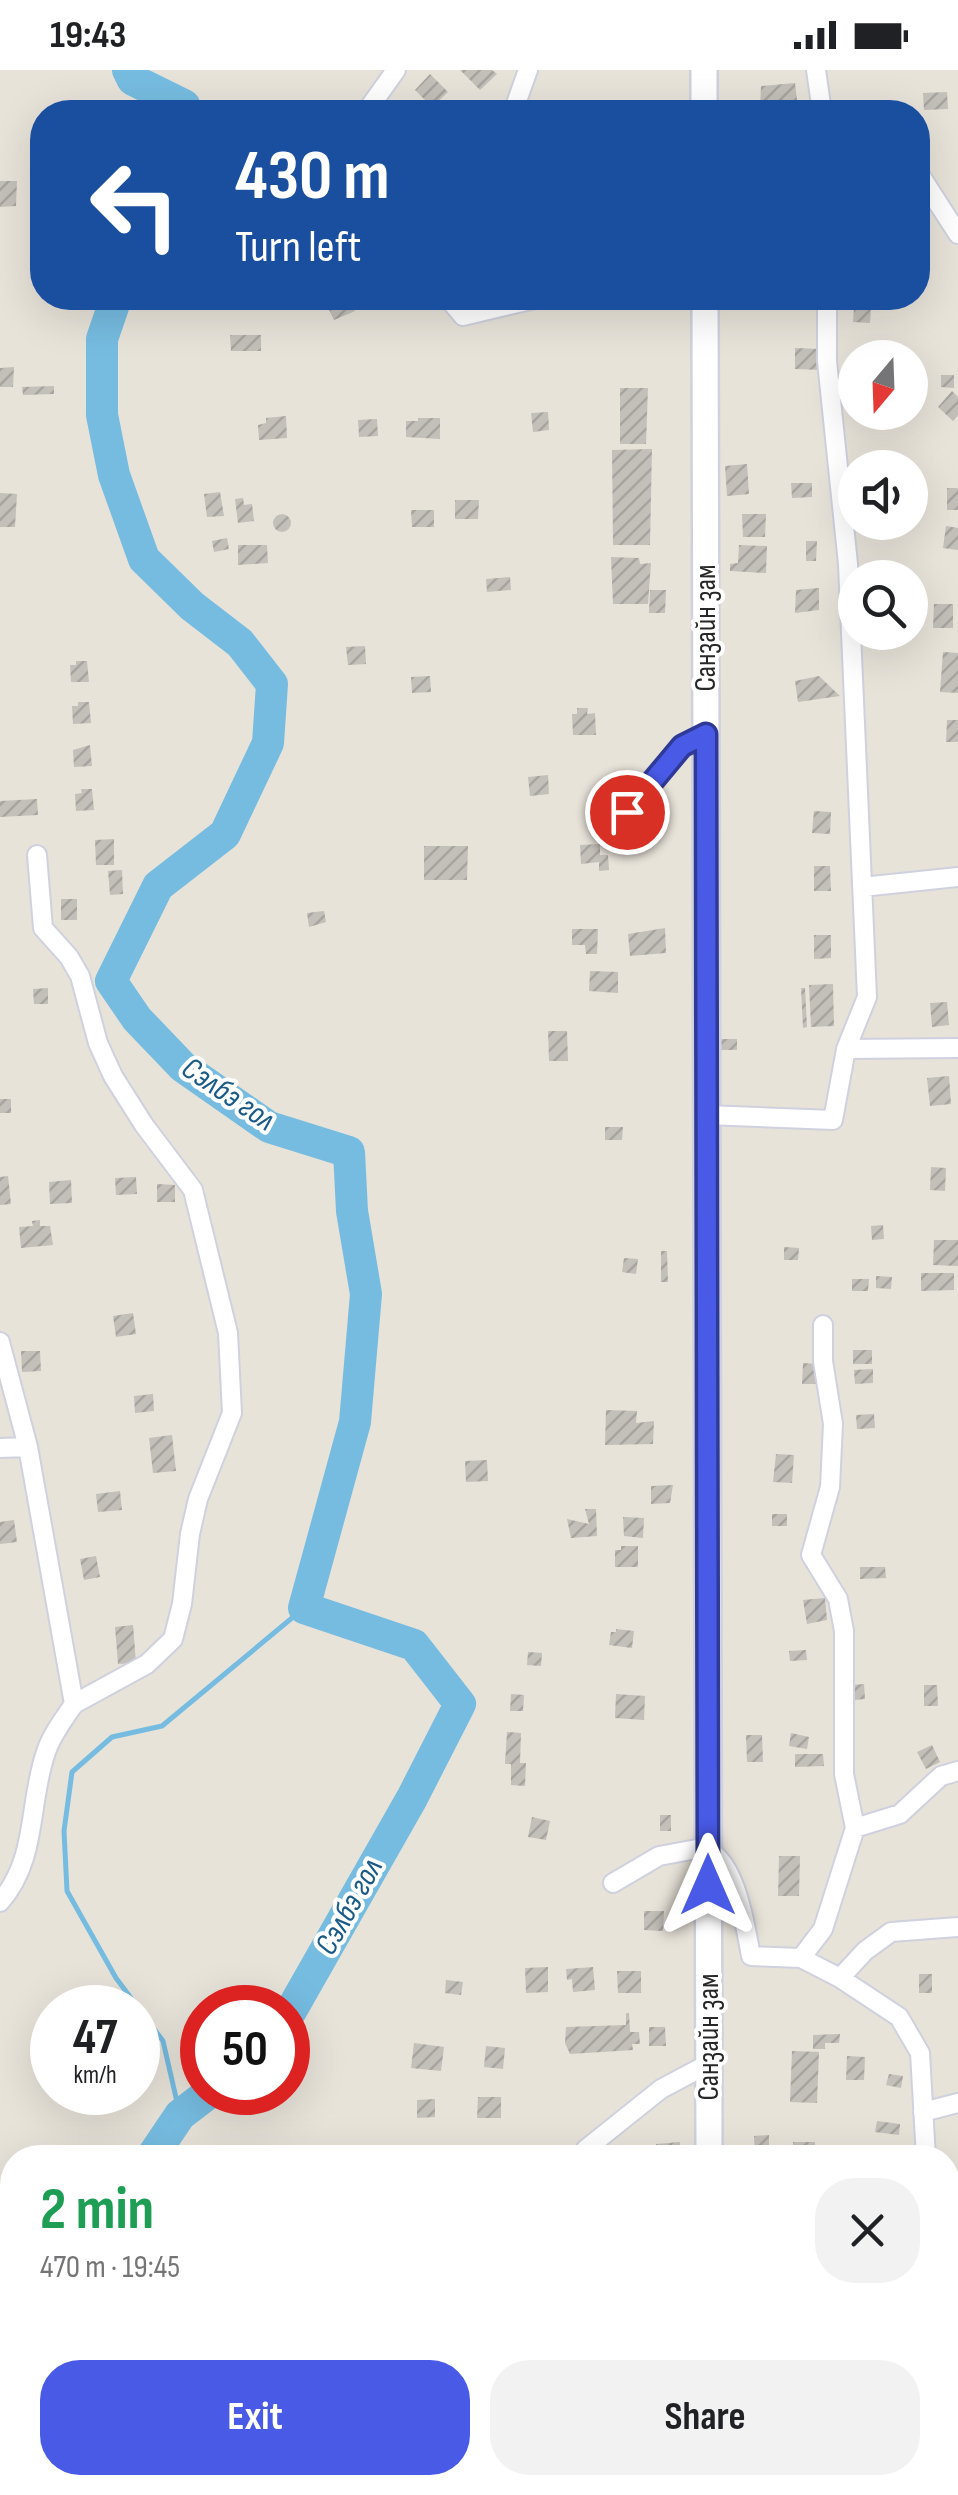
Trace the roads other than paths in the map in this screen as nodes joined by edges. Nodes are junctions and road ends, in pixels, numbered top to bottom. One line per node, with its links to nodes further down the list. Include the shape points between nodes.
1 (396, 70): 5 (street)
2 (528, 70): 6 (street)
3 (704, 70): 7 (main road)
4 (816, 70): 8 (street)
5 (375, 100)
6 (517, 100)
7 (704, 100)
8 (820, 100)
9 (930, 191): 10 (street)
10 (958, 234)
11 (458, 310): 12 (street, via 463,316)
12 (488, 310)
13 (705, 310): 15 (main road, Санзайн зам)
14 (827, 310): 19 (street, via 848,564)
15 (706, 734): 16 (street, via 682,746); 22 (main road, Санзайн зам)
16 (610, 835)
17 (37, 854): 27 (street, via 43,928 80,976 113,1076 193,1190 228,1333 232,1413 198,1499 173,1639 148,1664)
18 (958, 877): 19 (street)
19 (862, 888): 21 (street, via 867,997)
20 (958, 1048): 21 (street)
21 (846, 1049): 22 (street, via 833,1120)
22 (706, 1115): 30 (main road, Санзайн зам)
23 (822, 1325): 29 (street, via 833,1424 830,1486 811,1554 838,1599 844,1631 844,1774)
24 (0, 1342): 25 (street)
25 (28, 1447): 26 (street); 27 (street)
26 (0, 1448)
27 (74, 1704): 32 (street, via 46,1753 30,1846)
28 (958, 1770): 29 (street, via 900,1814)
29 (856, 1828): 34 (street, via 824,1929)
30 (708, 1849): 31 (street, via 659,1856); 34 (street, via 726,1864 751,1956); 36 (main road, Санзайн зам)
31 (612, 1883)
32 (0, 1902)
33 (958, 1927): 35 (street, via 891,1932)
34 (801, 1958): 35 (street)
35 (840, 1978): 38 (street, via 900,2017 920,2053)
36 (708, 2064): 39 (street, via 661,2090); 40 (main road, Санзайн зам)
37 (958, 2103): 38 (street)
38 (923, 2112): 41 (street)
39 (591, 2145)
40 (709, 2145)
41 (925, 2145)

